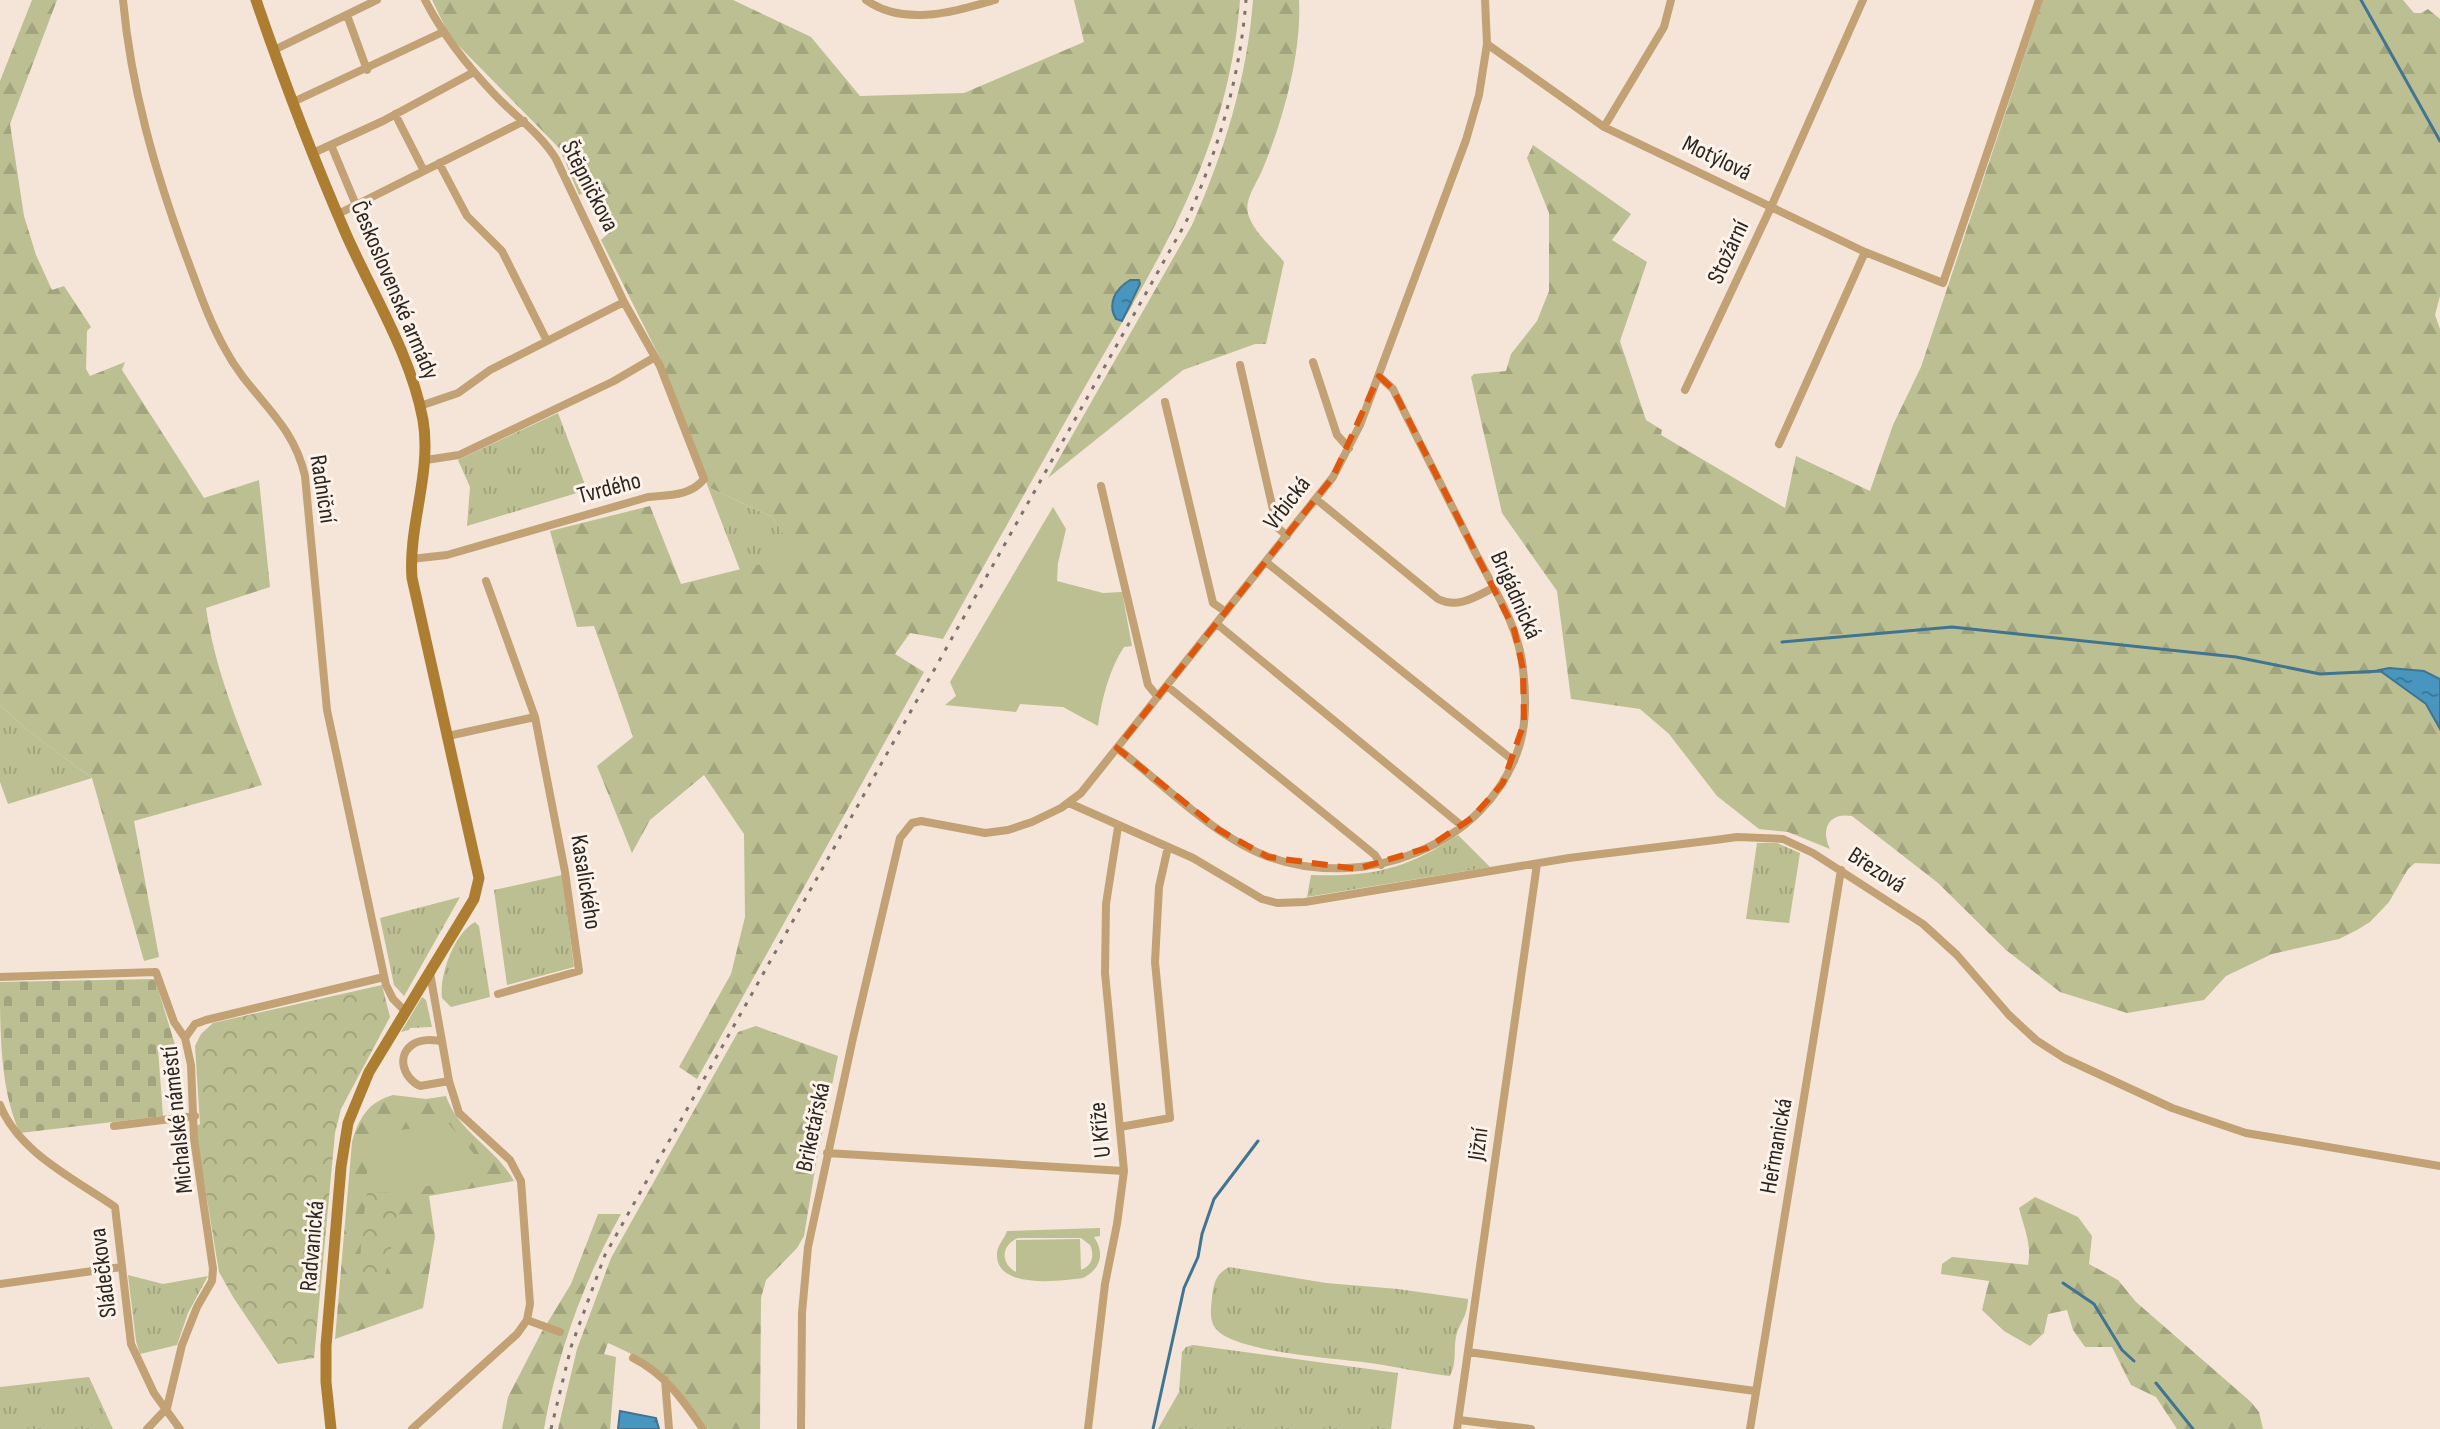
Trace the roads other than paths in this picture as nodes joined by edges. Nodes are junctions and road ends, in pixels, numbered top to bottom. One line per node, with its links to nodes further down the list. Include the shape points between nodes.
1 (123, 0): 67 (street, Radniční, via 144,130 193,275 233,365 279,418 301,459 327,710)
2 (256, 0): 14 (street, Československé armády)
3 (377, 0): 11 (street)
4 (425, 0): 12 (street, Štěpničkova)
5 (866, 0): 6 (street, via 898,15 953,11)
6 (995, 0)
7 (1485, 0): 13 (street, Vrbická)
8 (1671, 0): 20 (street, via 1664,27)
9 (1863, 0): 26 (street, Stožární)
10 (2039, 0): 28 (street, Motýlová, via 1943,283)
11 (347, 15): 14 (street); 15 (street)
12 (443, 32): 15 (street); 16 (street, Štěpničkova)
13 (1487, 44): 20 (street, Motýlová); 35 (street, Vrbická, via 1466,140)
14 (274, 50): 17 (street, Československé armády)
15 (367, 70): 17 (street)
16 (474, 72): 18 (street); 19 (street, Štěpničkova)
17 (293, 102): 22 (street, Československé armády)
18 (395, 114): 21 (street); 24 (street)
19 (524, 121): 23 (street); 29 (street, Štěpničkova, via 556,159)
20 (1604, 127): 26 (street, Motýlová)
21 (331, 145): 22 (street); 25 (street)
22 (313, 153): 27 (street, Československé armády)
23 (439, 163): 24 (street); 30 (street, via 467,216 502,251)
24 (424, 171): 25 (street)
25 (356, 205): 27 (street)
26 (1771, 207): 28 (street, Motýlová); 36 (street, Stožární)
27 (338, 214): 38 (street, Československé armády)
28 (1865, 252): 39 (street)
29 (624, 302): 30 (street); 31 (street, Štěpničkova)
30 (547, 341): 38 (street, via 458,393)
31 (655, 357): 34 (street, Štěpničkova); 41 (street, via 459,455)
32 (1313, 362): 40 (street, via 1337,435)
33 (1240, 365): 44 (street, via 1277,527)
34 (663, 373): 45 (street, Tvrdého, via 704,479 700,484 679,495 648,497 447,555)
35 (1379, 376): 40 (street, Vrbická); 48 (street, Brigádnická, via 1393,389)
36 (1685, 390)
37 (1165, 402): 49 (street, via 1213,603)
38 (420, 406): 41 (street, Československé armády)
39 (1779, 444)
40 (1349, 448): 43 (street, Vrbická)
41 (426, 460): 45 (street, Československé armády)
42 (1101, 486): 52 (street, via 1148,685)
43 (1316, 499): 44 (street, Vrbická); 48 (street, via 1438,599 1459,603)
44 (1287, 536): 46 (street, Vrbická)
45 (411, 559): 54 (street, Československé armády)
46 (1266, 562): 49 (street, Vrbická); 56 (street)
47 (486, 581): 53 (street, Kasalického)
48 (1493, 588): 56 (street, Brigádnická, via 1517,637 1523,669 1524,723)
49 (1226, 612): 50 (street, Vrbická)
50 (1217, 624): 51 (street, Vrbická); 58 (street)
51 (1167, 686): 52 (street, Vrbická); 63 (street)
52 (1158, 697): 55 (street, Vrbická)
53 (535, 717): 54 (street); 68 (street, Kasalického, via 579,971)
54 (448, 736): 65 (street, Československé armády, via 479,882)
55 (1117, 748): 57 (street, Vrbická); 63 (street, Brigádnická, via 1245,847 1298,865 1335,870)
56 (1514, 761): 58 (street, Brigádnická, via 1491,799)
57 (1069, 803): 59 (street, Březová); 60 (street, Vrbická, via 996,833 921,821 912,823)
58 (1462, 826): 63 (street, Brigádnická, via 1427,848)
59 (1118, 827): 61 (street, Březová); 77 (street, U Kříže, via 1108,879 1105,944)
60 (900, 838): 78 (street, Briketářská)
61 (1168, 847): 62 (street, Březová, via 1277,903); 77 (street, via 1155,950 1170,1118)
62 (1537, 864): 64 (street, Březová, via 1737,837 1783,839); 85 (street, Jižní)
63 (1381, 865)
64 (1841, 870): 79 (street, Březová, via 1923,924 2009,1015 2064,1058 2172,1108 2246,1133); 88 (street, Heřmanická)
65 (429, 972): 69 (street, Československé armády); 71 (street)
66 (0, 977): 70 (street, via 156,972)
67 (384, 977): 69 (street, Radniční, via 391,996); 70 (street, Michalské náměstí, via 206,1020 195,1024)
68 (498, 994)
69 (405, 1011): 72 (street, Československé armády)
70 (185, 1038): 75 (street, Michalské náměstí)
71 (441, 1041): 73 (street); 73 (street, via 413,1044 403,1067 420,1086)
72 (369, 1072): 93 (street, Radvanická, via 348,1123 341,1167 326,1346)
73 (449, 1081): 83 (street, via 459,1113 510,1160 521,1181)
74 (0, 1105): 81 (street, Sládečkova, via 28,1146 115,1207)
75 (195, 1116): 76 (street); 89 (street, Michalské náměstí, via 212,1281 191,1320)
76 (114, 1126)
77 (1120, 1127): 80 (street, U Kříže)
78 (827, 1153): 80 (street); 97 (street, Briketářská, via 804,1281)
79 (2440, 1166)
80 (1124, 1171): 98 (street, U Kříže)
81 (121, 1267): 82 (street); 89 (street, Sládečkova, via 131,1344)
82 (0, 1284)
83 (527, 1320): 84 (street); 94 (street)
84 (560, 1332)
85 (1468, 1352): 88 (street); 90 (street, Jižní)
86 (633, 1358): 87 (street)
87 (665, 1379): 95 (street); 96 (street)
88 (1755, 1391): 100 (street, Heřmanická)
89 (167, 1408): 91 (street); 92 (street, Sládečkova)
90 (1458, 1424): 99 (street)
91 (147, 1429)
92 (180, 1429)
93 (331, 1429)
94 (412, 1429)
95 (669, 1429)
96 (703, 1429)
97 (801, 1429)
98 (1088, 1429)
99 (1531, 1429)
100 (1750, 1429)

